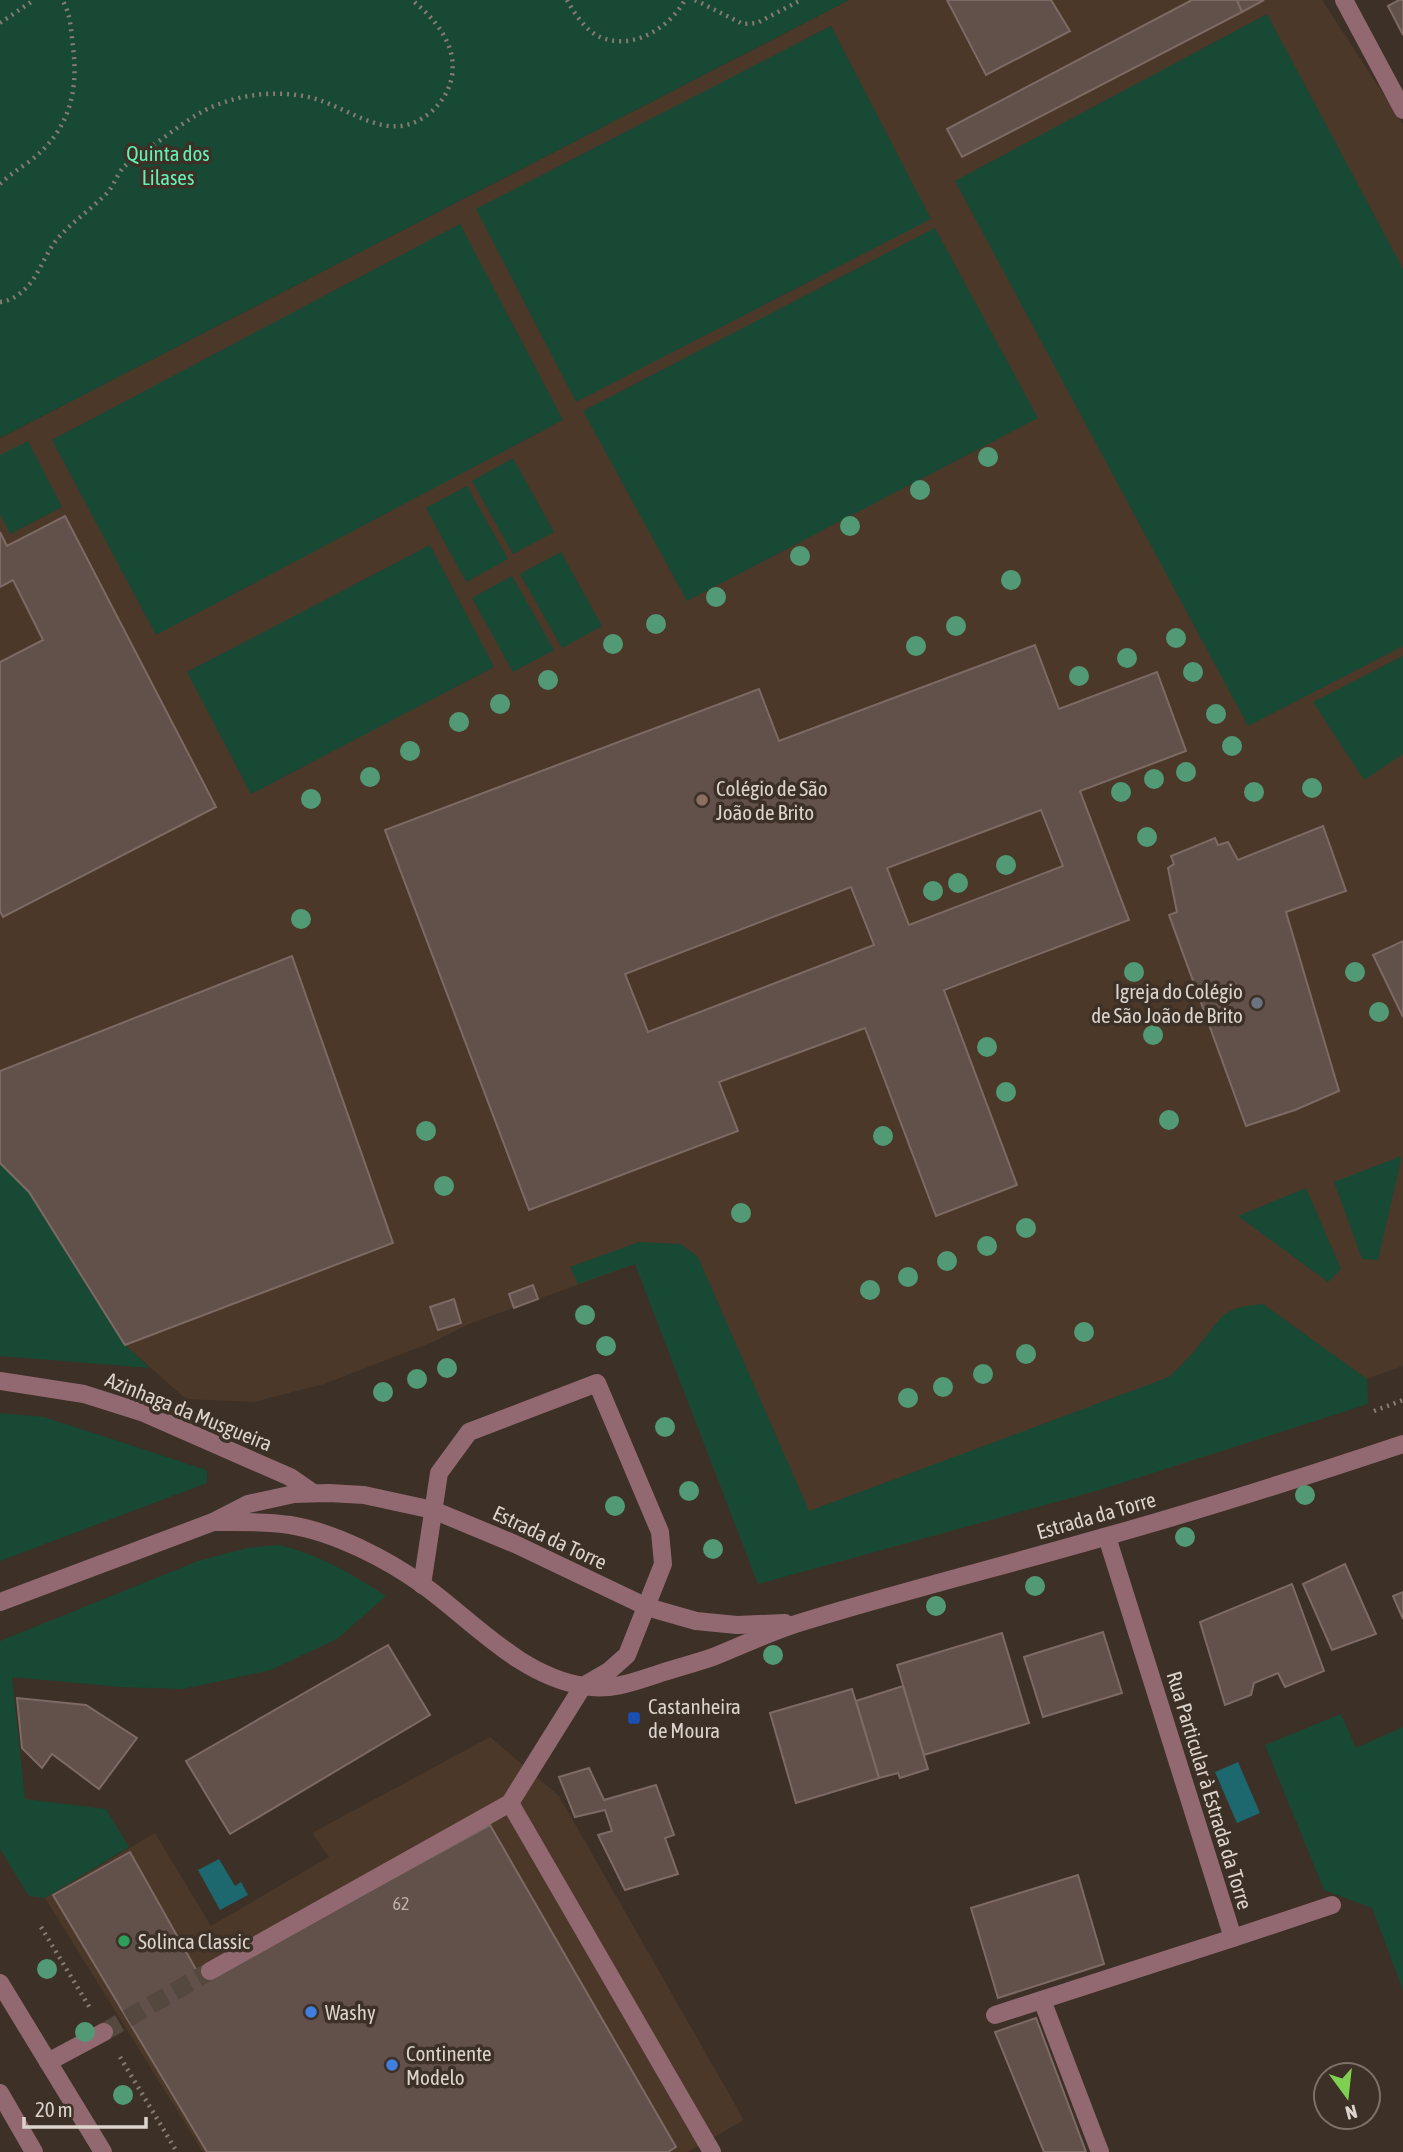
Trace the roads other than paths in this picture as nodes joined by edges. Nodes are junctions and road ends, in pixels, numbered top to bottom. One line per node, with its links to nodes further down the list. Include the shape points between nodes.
1 (1344, 0): 2 (street)
2 (1403, 110)
3 (0, 1381): 5 (street, Azinhaga da Musgueira, via 84,1394 145,1413 290,1477)
4 (1403, 1444): 8 (street, Estrada da Torre)
5 (313, 1493): 6 (street, Estrada da Torre, via 363,1494); 7 (street, Estrada da Torre, via 248,1504)
6 (433, 1510): 9 (street); 11 (street, Estrada da Torre); 11 (street, via 439,1473 469,1432 597,1383 660,1532 663,1564)
7 (213, 1522): 9 (street, Estrada da Torre, via 291,1525 319,1532); 10 (street, Estrada da Torre)
8 (1107, 1536): 12 (street, Estrada da Torre); 16 (street, Rua Particular à Estrada da Torre)
9 (422, 1585): 13 (street, Estrada da Torre, via 530,1666)
10 (0, 1602)
11 (647, 1607): 12 (street, Estrada da Torre, via 696,1621); 13 (street, via 627,1655)
12 (799, 1623): 13 (street, Estrada da Torre, via 622,1686)
13 (583, 1686): 14 (street)
14 (510, 1802): 17 (street); 26 (street)
15 (1332, 1905): 16 (street)
16 (1233, 1938): 19 (street, Rua Particular à Estrada da Torre)
17 (210, 1971)
18 (0, 1983): 22 (street)
19 (1042, 2000): 20 (street, Rua Particular à Estrada da Torre); 27 (street)
20 (995, 2015)
21 (104, 2032): 22 (street)
22 (48, 2062): 25 (street)
23 (0, 2093): 24 (street)
24 (34, 2152)
25 (103, 2152)
26 (712, 2152)
27 (1100, 2152)

